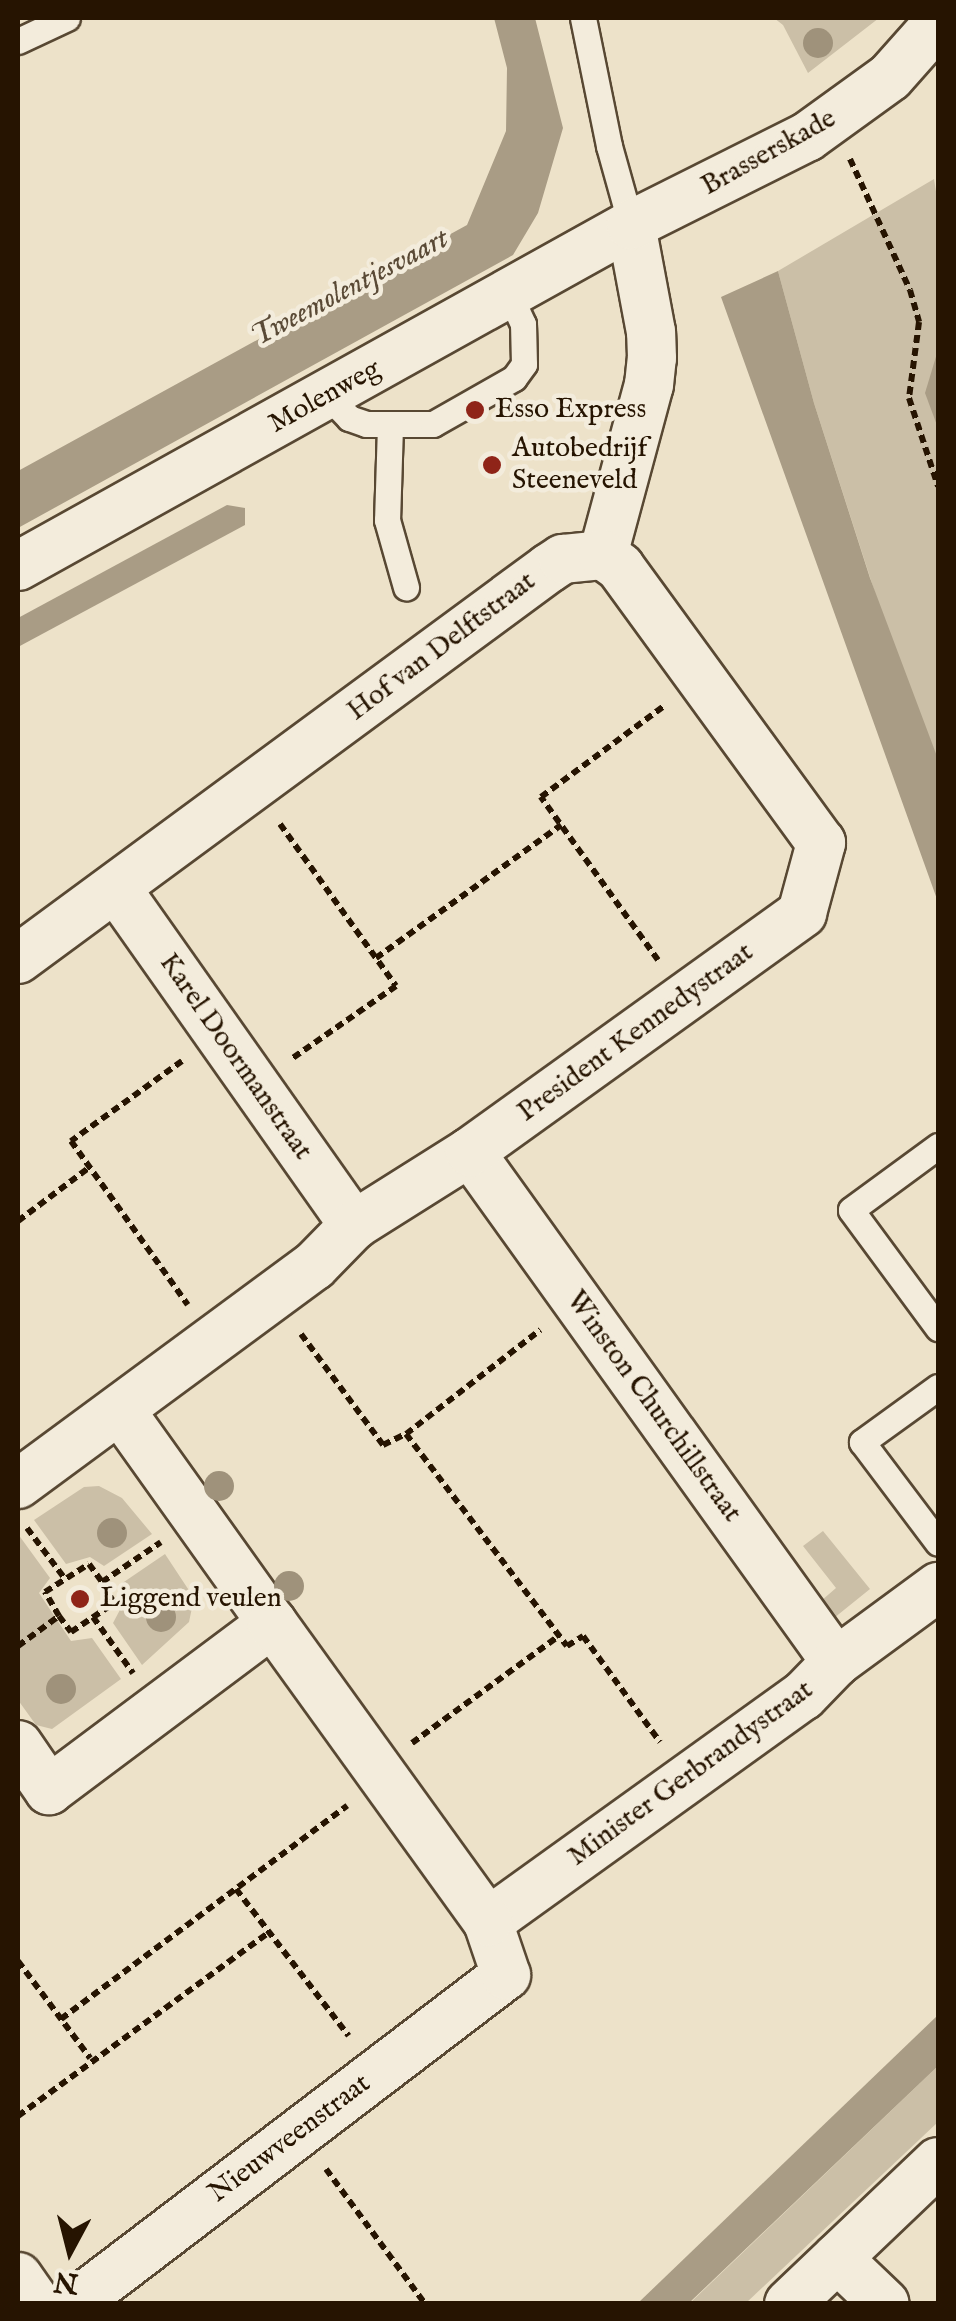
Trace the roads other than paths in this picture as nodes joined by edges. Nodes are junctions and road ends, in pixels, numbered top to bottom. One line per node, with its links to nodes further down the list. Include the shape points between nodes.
1 (67, 18): 4 (lane)
2 (582, 18): 5 (lane)
3 (938, 22): 5 (street, Brasserskade, via 890,76 807,137)
4 (18, 41)
5 (631, 226): 6 (street, Molenweg); 9 (street, via 652,358)
6 (510, 296): 7 (street, Molenweg); 8 (lane, via 526,344 514,378 433,424)
7 (327, 396): 8 (lane, via 349,418); 10 (street, Molenweg)
8 (390, 426): 11 (lane, via 387,520)
9 (603, 555): 12 (street, Hof van Delftstraat, via 549,568); 15 (street, President Kennedystraat, via 620,567 821,842 802,912)
10 (18, 566)
11 (406, 587)
12 (116, 888): 13 (street, Hof van Delftstraat); 16 (street, Karel Doormanstraat)
13 (18, 960)
14 (938, 1146): 17 (lane, via 851,1210)
15 (470, 1152): 16 (street, President Kennedystraat); 24 (street, Winston Churchillstraat)
16 (354, 1225): 19 (street, President Kennedystraat, via 314,1266)
17 (938, 1328)
18 (938, 1387): 21 (lane, via 862,1442)
19 (120, 1411): 20 (street, President Kennedystraat); 23 (street)
20 (20, 1502)
21 (938, 1543)
22 (938, 1587): 24 (street, Minister Gerbrandystraat)
23 (272, 1624): 26 (street); 27 (street, via 396,1763)
24 (836, 1662): 27 (street, Minister Gerbrandystraat, via 803,1696)
25 (18, 1745): 26 (street)
26 (33, 1802)
27 (488, 1922): 32 (street, Nieuwveenstraat, via 506,1975)
28 (938, 2162): 29 (street)
29 (836, 2258): 33 (street); 34 (street)
30 (18, 2277): 31 (street)
31 (37, 2304)
32 (74, 2304)
33 (790, 2304)
34 (885, 2304)

